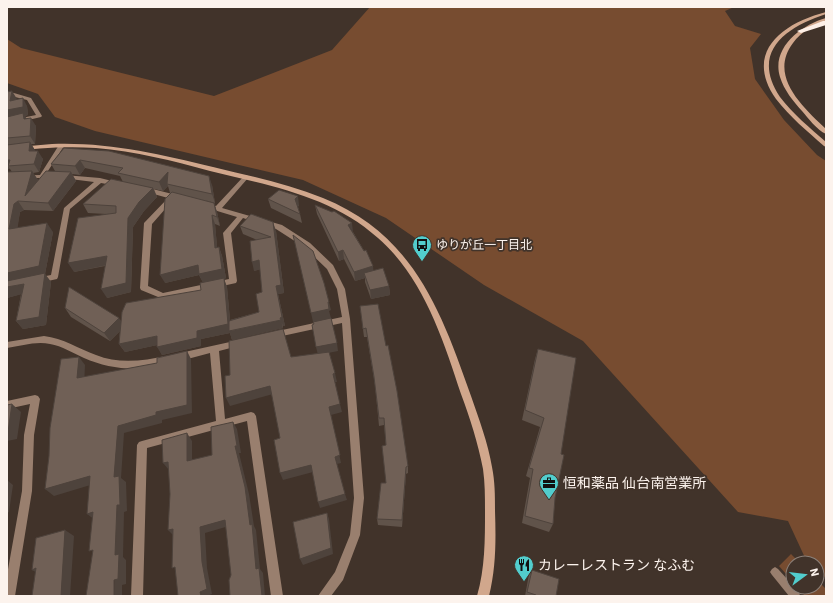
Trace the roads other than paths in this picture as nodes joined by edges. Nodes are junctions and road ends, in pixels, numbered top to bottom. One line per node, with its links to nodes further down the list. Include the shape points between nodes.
1 (826, 13): 8 (street, via 805,19 781,33 767,53 766,63 772,88 783,104)
2 (826, 19): 4 (street)
3 (826, 24): 4 (highway)
4 (801, 31): 7 (street, via 787,45 781,57 784,81 792,96)
5 (7, 92): 6 (street, via 29,99 39,116)
6 (7, 123)
7 (826, 132)
8 (826, 145)
9 (61, 146): 10 (street); 11 (street); 12 (street, via 96,146 141,151)
10 (7, 150)
11 (42, 176): 13 (street); 14 (street)
12 (246, 177): 18 (street); 33 (street, via 297,190 361,221 382,237 411,270 424,290 460,377 479,434 489,480 491,542 487,582)
13 (7, 178)
14 (100, 180): 15 (street); 20 (street, via 67,208 54,277)
15 (173, 197): 16 (street); 19 (street, via 148,223 144,288 163,296 233,281 228,233)
16 (188, 201)
17 (196, 203): 18 (street)
18 (218, 208): 19 (street)
19 (241, 216): 21 (street, via 279,227 307,245 330,267 341,289)
20 (34, 281)
21 (346, 319): 22 (street); 32 (street, via 359,498 355,535 339,576)
22 (261, 338)
23 (245, 342): 25 (street)
24 (7, 345): 25 (street, via 48,340 69,346 98,360 119,365 147,364)
25 (214, 349): 27 (street)
26 (7, 405): 29 (street, via 35,399 29,435 27,491)
27 (221, 424): 30 (street, via 142,445); 31 (street, via 251,416)
28 (775, 572): 34 (lane)
29 (9, 596)
30 (137, 596)
31 (278, 596)
32 (324, 596)
33 (482, 596)
34 (795, 596)

